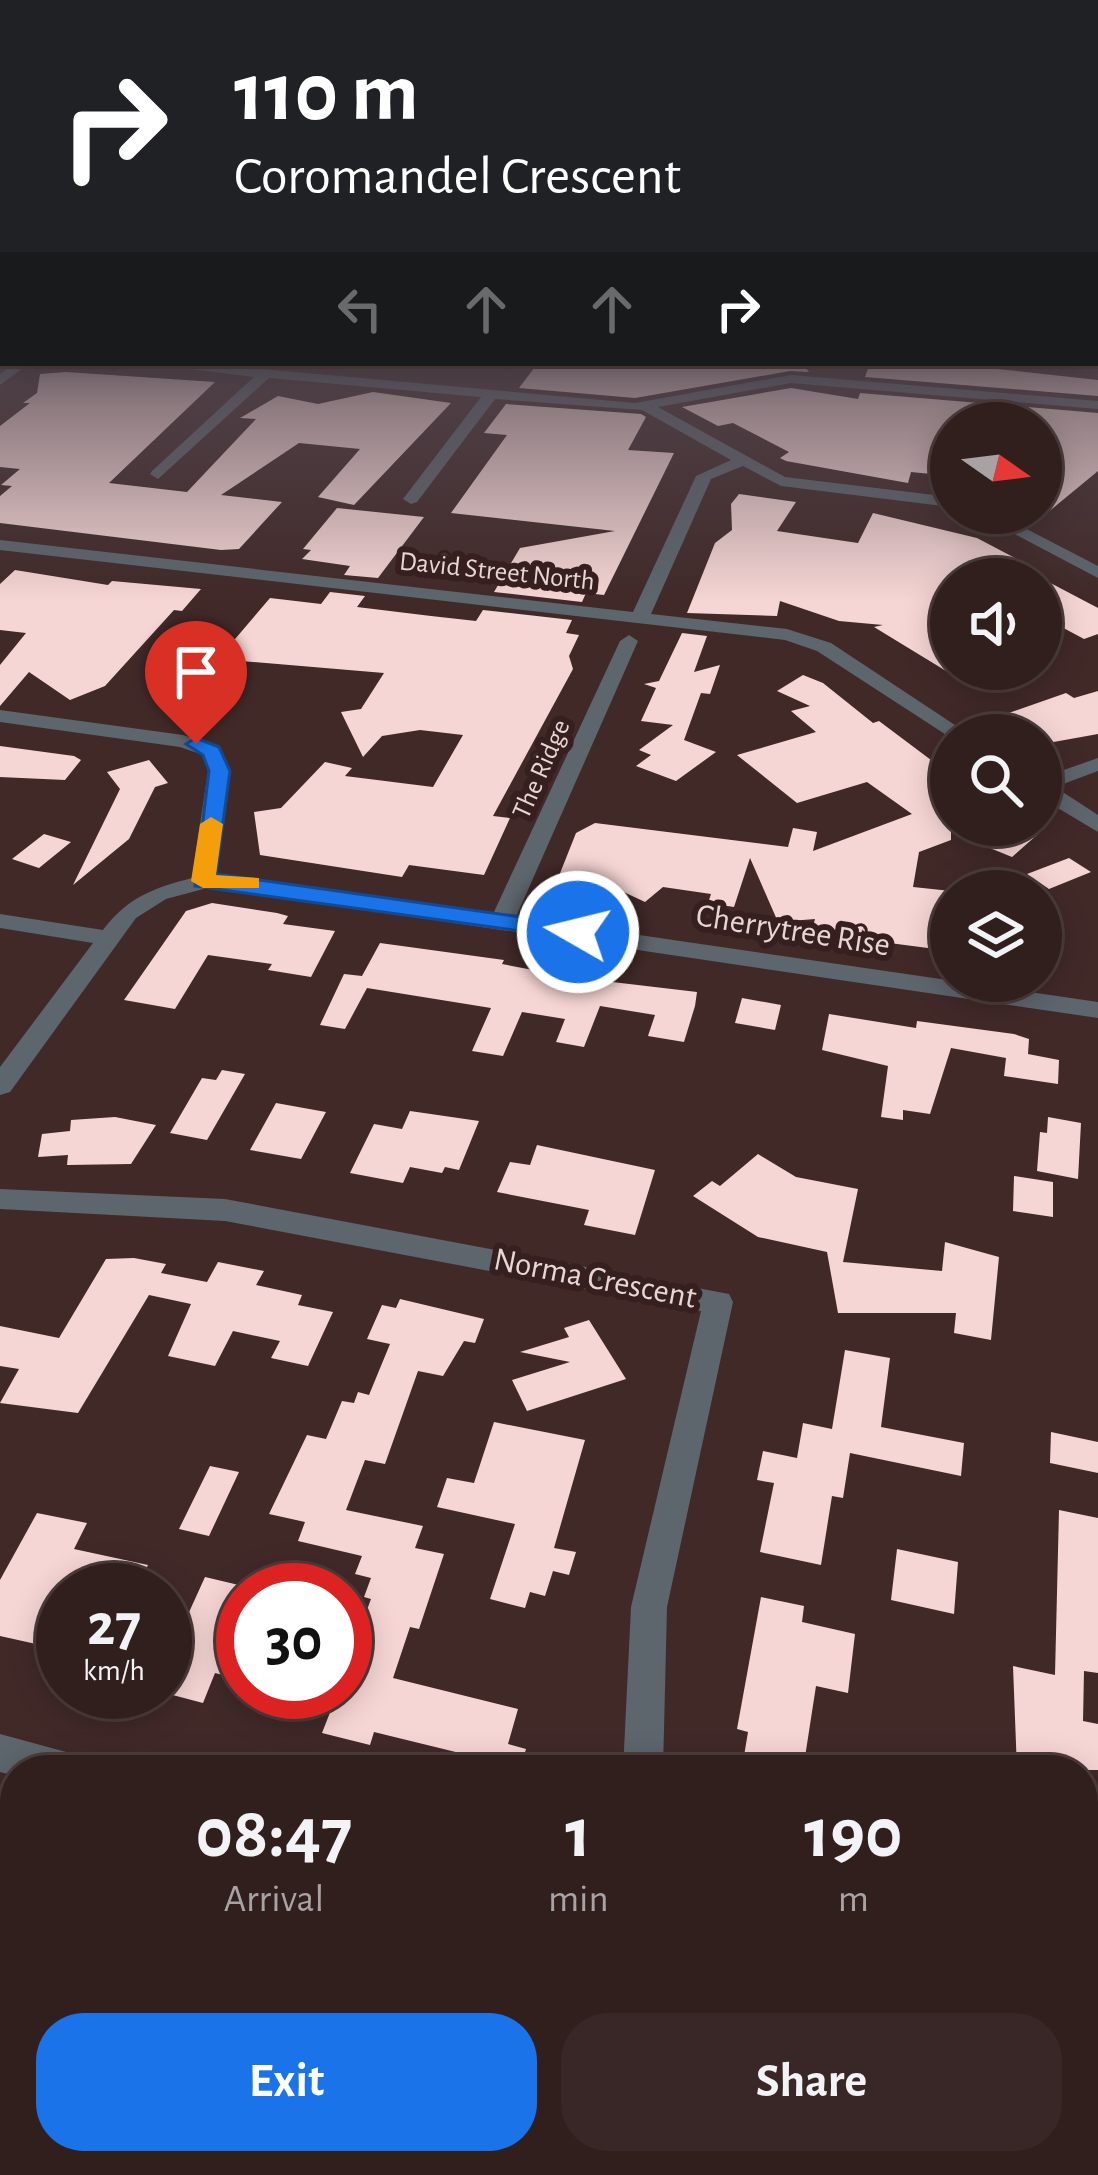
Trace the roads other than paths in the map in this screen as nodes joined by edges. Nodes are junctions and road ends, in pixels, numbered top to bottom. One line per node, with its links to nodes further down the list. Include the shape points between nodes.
1 (238, 400): 9 (street)
2 (487, 400): 10 (street)
3 (557, 400): 7 (street)
4 (683, 400): 7 (street)
5 (1033, 400): 6 (street)
6 (1098, 405)
7 (647, 407): 8 (street)
8 (742, 461): 11 (street, via 796,485); 15 (street, via 704,476)
9 (158, 474)
10 (411, 499)
11 (930, 500)
12 (1023, 534): 14 (street)
13 (0, 545): 15 (street, David Street North)
14 (1098, 573)
15 (640, 617): 18 (street, David Street North, via 815,643)
16 (629, 640): 26 (street, The Ridge)
17 (0, 716): 23 (street, via 212,752 219,771)
18 (930, 716)
19 (1098, 764): 20 (street)
20 (1062, 779)
21 (1062, 801): 22 (street)
22 (1098, 825)
23 (203, 881): 24 (street, Cherrytree Rise); 26 (street, Cherrytree Rise)
24 (137, 905): 27 (street); 28 (street, Cherrytree Rise)
25 (0, 921): 27 (street)
26 (502, 921): 29 (street, Cherrytree Rise)
27 (38, 927): 28 (street)
28 (107, 938): 30 (street, Cherrytree Rise)
29 (1098, 1010)
30 (0, 1086)
31 (0, 1199): 32 (street, Norma Crescent, via 225,1210 718,1303 649,1607)
32 (644, 1755)

